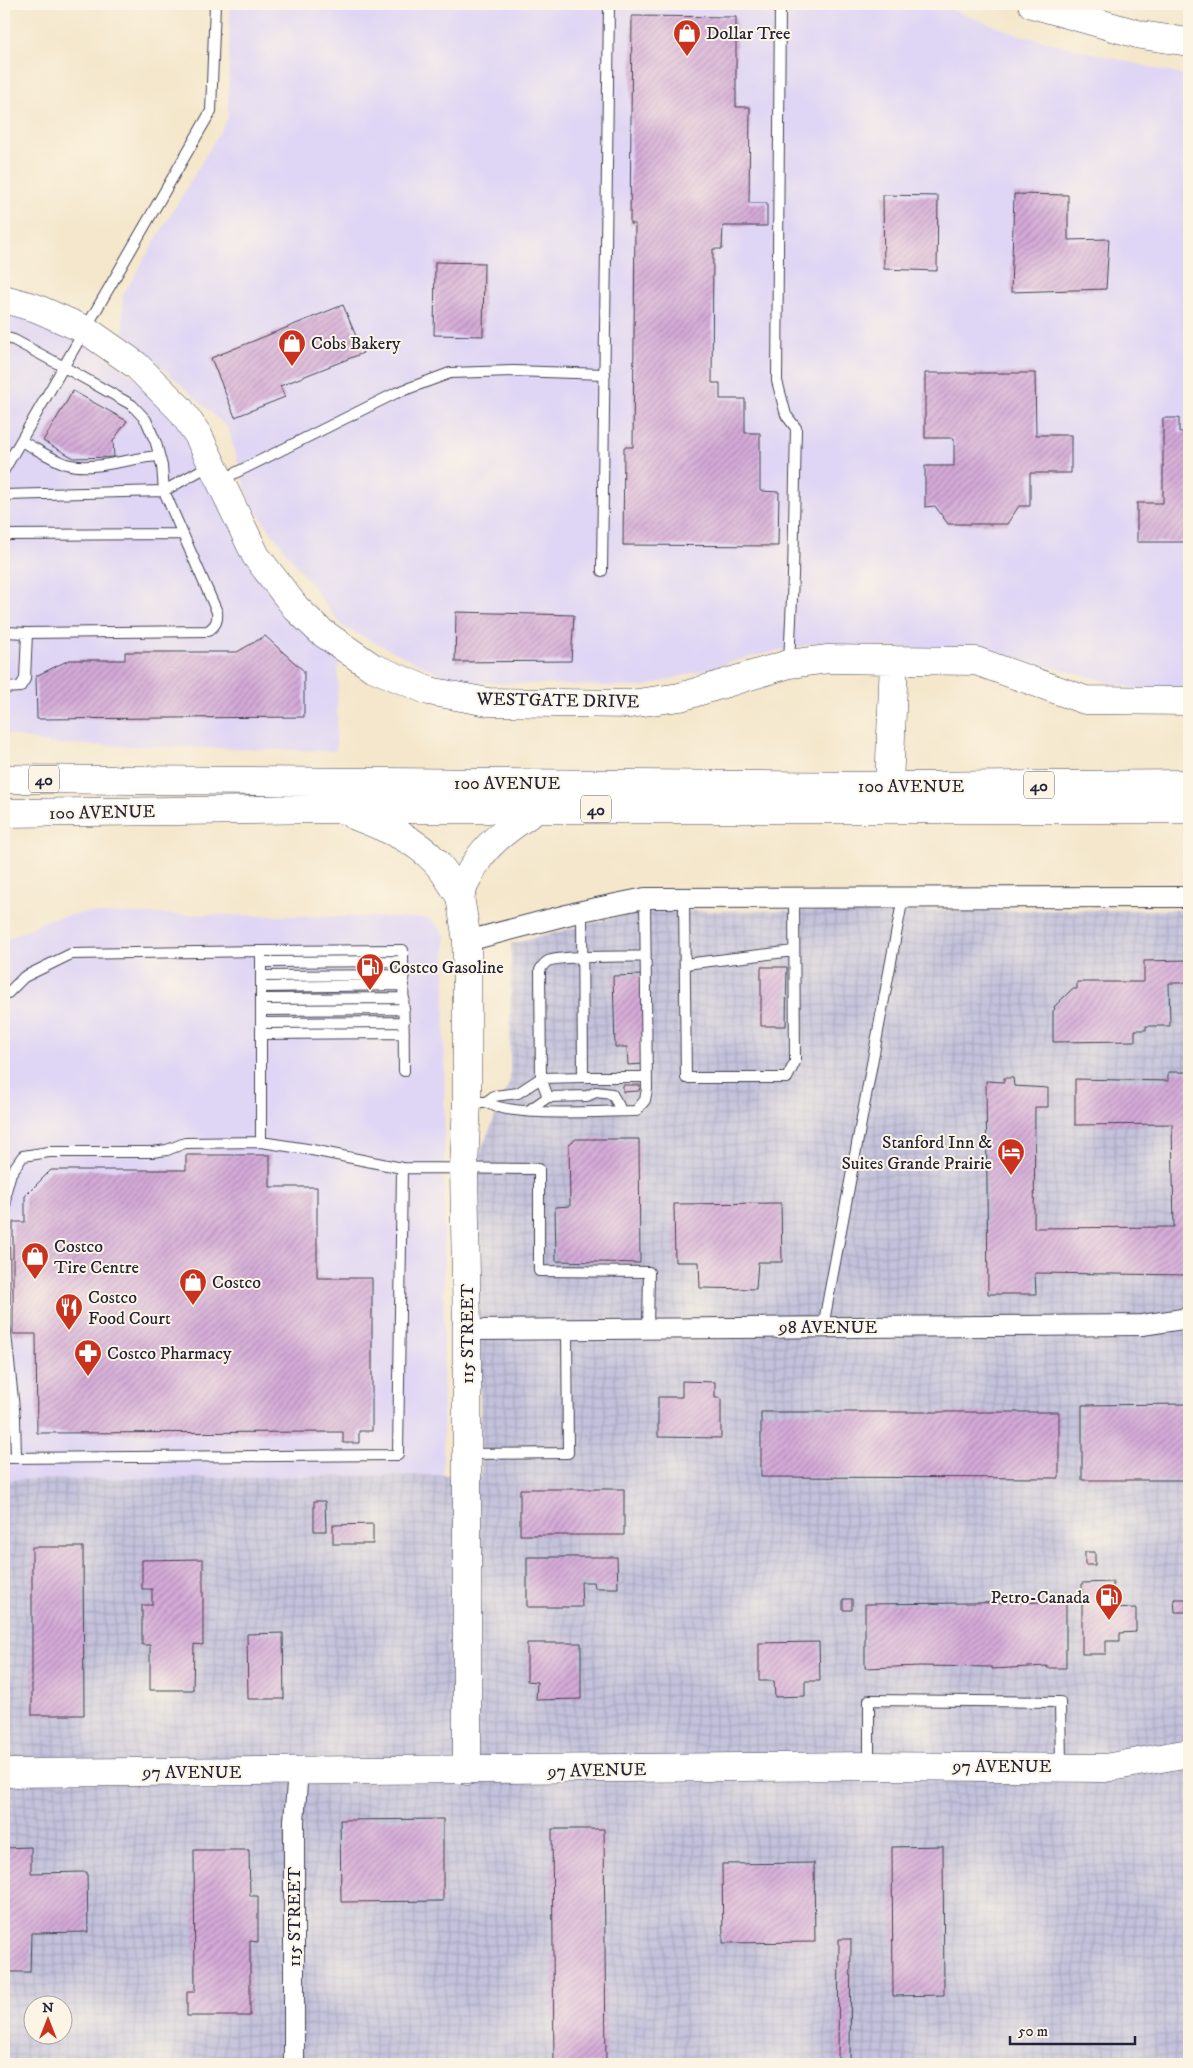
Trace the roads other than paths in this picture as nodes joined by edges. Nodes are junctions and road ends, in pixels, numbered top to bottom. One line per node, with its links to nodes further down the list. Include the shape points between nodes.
1 (215, 4): 7 (lane, via 211,111)
2 (609, 4): 10 (lane)
3 (780, 4): 23 (lane, via 777,381 786,415 796,428)
4 (1032, 4): 5 (street, via 1141,34)
5 (1189, 42)
6 (4, 299): 7 (street, WESTGATE DRIVE, via 36,308)
7 (86, 330): 9 (lane); 14 (street, WESTGATE DRIVE, via 136,365 180,409)
8 (4, 337): 9 (lane)
9 (64, 367): 11 (lane); 12 (lane, via 132,405 146,420)
10 (605, 374): 14 (lane, via 450,373 396,393); 19 (lane)
11 (21, 441): 12 (lane, via 66,464 75,465 125,463 141,457); 13 (lane)
12 (159, 456): 15 (lane)
13 (6, 463)
14 (216, 472): 15 (lane); 23 (street, WESTGATE DRIVE, via 256,556 296,608 320,631 372,667 429,691 488,702 630,704 680,697)
15 (164, 492): 16 (lane); 17 (lane)
16 (4, 495)
17 (183, 534): 18 (lane); 21 (lane, via 217,612 218,620 208,631)
18 (4, 535)
19 (602, 571)
20 (4, 632): 21 (lane)
21 (27, 633): 24 (lane, via 25,679 20,687)
22 (894, 660): 23 (street, WESTGATE DRIVE, via 828,659); 25 (street, WESTGATE DRIVE, via 976,661 1086,700); 30 (street)
23 (789, 664)
24 (4, 688)
25 (1189, 701)
26 (4, 766): 28 (street)
27 (4, 779): 28 (street, 100 AVENUE / 40)
28 (84, 779): 30 (street, 100 AVENUE / 40)
29 (1189, 784): 30 (street, 100 AVENUE / 40)
30 (889, 786)
31 (338, 809): 33 (street, 100 AVENUE / 40); 34 (street, 100 AVENUE / 40); 35 (street, via 397,832 419,846 436,862)
32 (1189, 809): 33 (street, 100 AVENUE / 40)
33 (537, 810): 35 (street, via 487,847 468,873)
34 (4, 813)
35 (460, 896): 42 (street, 115 STREET)
36 (794, 897): 37 (street); 40 (street); 43 (lane)
37 (903, 897): 38 (street); 73 (lane)
38 (1189, 897)
39 (645, 898): 40 (street); 41 (street); 45 (lane)
40 (684, 898): 49 (lane)
41 (582, 912): 42 (street); 46 (lane)
42 (467, 941): 65 (street, 115 STREET)
43 (794, 950): 49 (lane); 49 (lane, via 795,1062 787,1078 686,1078)
44 (261, 951): 47 (lane, via 403,950); 48 (lane); 52 (lane, via 71,954 24,977)
45 (645, 956): 46 (lane); 62 (lane)
46 (582, 959): 61 (lane); 63 (lane, via 548,961 540,970)
47 (403, 961): 48 (lane); 50 (lane)
48 (261, 962): 51 (lane)
49 (685, 964)
50 (404, 980): 51 (lane); 53 (lane)
51 (261, 982): 54 (lane)
52 (4, 993)
53 (404, 998): 54 (lane); 55 (lane)
54 (261, 999): 56 (lane)
55 (404, 1009): 56 (lane); 57 (lane)
56 (261, 1010): 58 (lane)
57 (404, 1022): 58 (lane); 59 (lane)
58 (261, 1028): 59 (lane); 68 (lane)
59 (404, 1033): 60 (lane)
60 (404, 1071)
61 (582, 1077): 62 (lane); 63 (lane)
62 (646, 1077): 66 (lane, via 642,1106 636,1110)
63 (542, 1078): 64 (lane); 65 (lane, via 518,1093)
64 (548, 1097): 66 (lane, via 604,1092 612,1094); 67 (lane)
65 (476, 1102): 67 (lane); 70 (street, 115 STREET)
66 (619, 1110): 67 (lane)
67 (528, 1111)
68 (261, 1142): 69 (lane); 72 (lane, via 185,1143 152,1152 49,1152 22,1156 11,1173 6,1191)
69 (402, 1168): 70 (lane); 79 (lane, via 398,1455)
70 (464, 1168): 74 (lane, via 539,1169 539,1271 649,1272); 75 (street, 115 STREET)
71 (1189, 1318): 73 (street, 98 AVENUE, via 1142,1325)
72 (4, 1325): 79 (lane, via 15,1418)
73 (823, 1327): 74 (street, 98 AVENUE)
74 (648, 1329): 76 (street, 98 AVENUE)
75 (467, 1330): 76 (street, 98 AVENUE); 77 (street, 115 STREET)
76 (567, 1330): 77 (lane, via 568,1453)
77 (467, 1454): 84 (street, 115 STREET)
78 (4, 1458): 79 (lane)
79 (16, 1458)
80 (1189, 1753): 82 (street, 97 AVENUE, via 1105,1768)
81 (869, 1766): 82 (street, 97 AVENUE); 82 (lane, via 869,1700 1060,1702); 84 (street, 97 AVENUE)
82 (1061, 1766)
83 (298, 1771): 84 (street, 97 AVENUE); 85 (street, 97 AVENUE); 86 (street, 115 STREET, via 294,1820)
84 (467, 1771)
85 (4, 1773)
86 (294, 2064)

